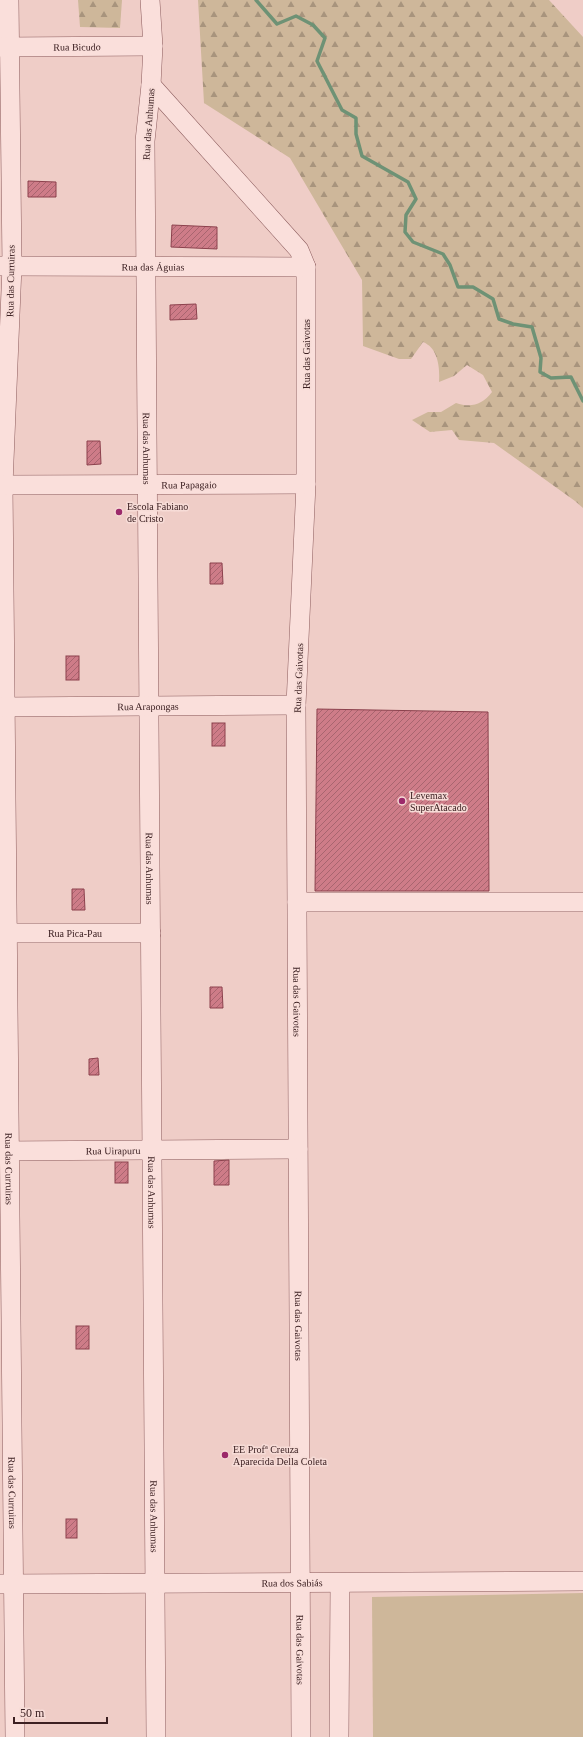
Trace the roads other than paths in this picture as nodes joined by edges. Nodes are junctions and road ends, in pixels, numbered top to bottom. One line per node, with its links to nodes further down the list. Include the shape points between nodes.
1 (9, 0): 4 (street, Rua das Curruiras)
2 (150, 0): 3 (street, Rua das Anhumas)
3 (153, 46): 4 (street, Rua Bicudo); 5 (street, Rua das Anhumas)
4 (4, 47): 6 (street, Rua das Curruiras)
5 (152, 85): 7 (street, Rua das Anhumas, via 145,141); 8 (street, via 299,250)
6 (6, 266): 7 (street, Rua das Águias); 10 (street, Rua das Curruiras)
7 (146, 266): 8 (street, Rua das Águias); 11 (street, Rua das Anhumas)
8 (306, 267): 9 (street, Rua das Gaivotas)
9 (306, 484): 11 (street, Rua Papagaio); 12 (street, Rua das Gaivotas)
10 (2, 485): 11 (street, Rua Papagaio); 14 (street, Rua das Curruiras)
11 (147, 485): 13 (street, Rua das Anhumas)
12 (296, 705): 13 (street, Rua Arapongas); 15 (street, Rua das Gaivotas)
13 (149, 706): 14 (street, Rua Arapongas); 18 (street, Rua das Anhumas)
14 (3, 707): 17 (street, Rua das Curruiras)
15 (297, 902): 16 (street); 20 (street, Rua das Gaivotas)
16 (583, 902)
17 (4, 933): 18 (street, Rua Pica-Pau); 21 (street, Rua das Curruiras)
18 (150, 933): 19 (street, Rua das Anhumas)
19 (152, 1150): 20 (street, Rua Uirapuru); 21 (street, Rua Uirapuru); 25 (street, Rua das Anhumas)
20 (298, 1150): 26 (street, Rua das Gaivotas)
21 (5, 1151): 22 (street, Rua das Curruiras)
22 (6, 1370): 27 (street, Rua das Curruiras)
23 (583, 1581): 24 (street, Rua dos Sabiás)
24 (340, 1582): 26 (street, Rua dos Sabiás); 31 (street)
25 (155, 1583): 26 (street, Rua dos Sabiás); 27 (street, Rua dos Sabiás); 29 (street, Rua das Anhumas)
26 (300, 1583): 30 (street, Rua das Gaivotas)
27 (7, 1584): 28 (street, Rua das Curruiras)
28 (15, 1737)
29 (156, 1737)
30 (301, 1737)
31 (339, 1737)

